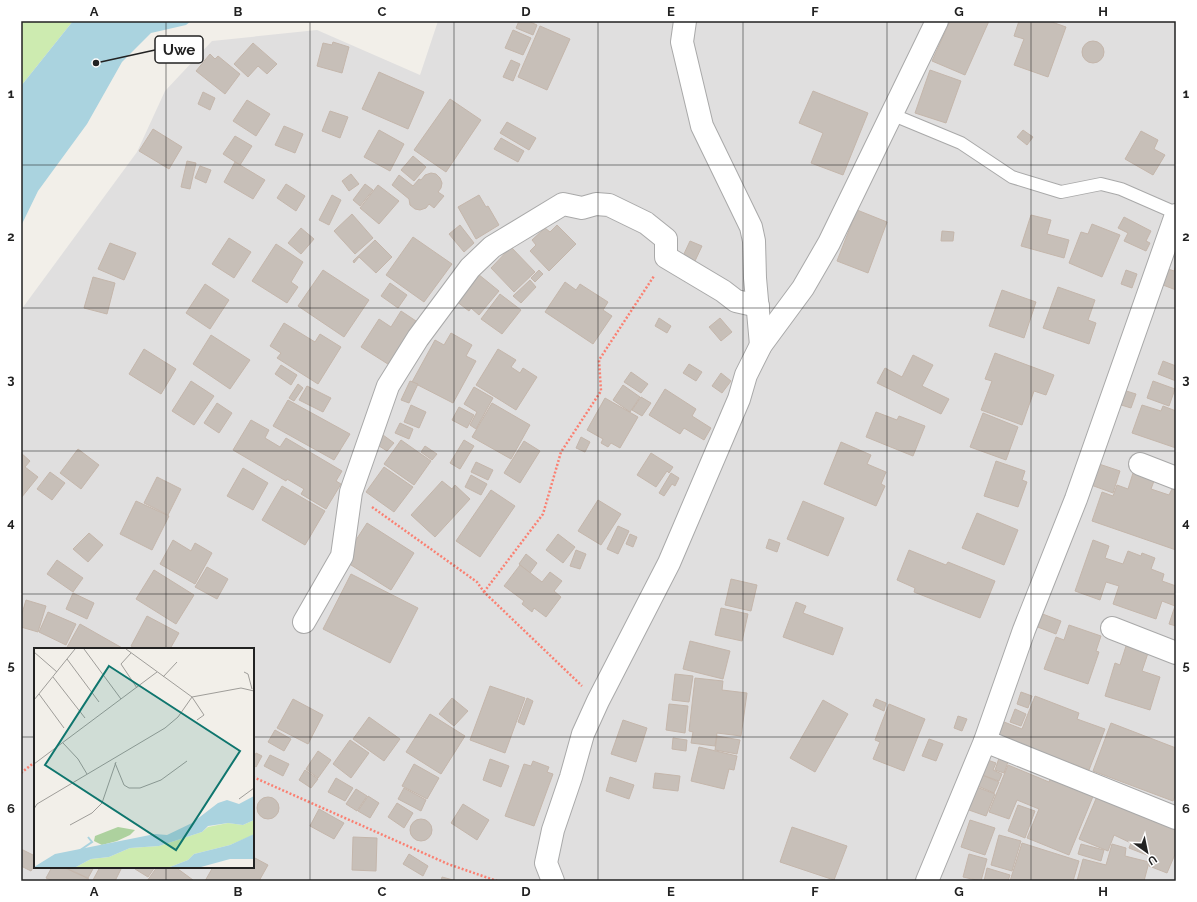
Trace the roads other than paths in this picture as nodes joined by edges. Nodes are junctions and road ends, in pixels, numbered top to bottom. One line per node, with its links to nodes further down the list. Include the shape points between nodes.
1 (685, 21): 5 (street, via 682,42 702,126 751,227)
2 (937, 21): 3 (street)
3 (891, 114): 4 (lane, via 961,143 1012,177 1061,192 1101,184 1121,189); 6 (street, via 829,243 803,288)
4 (1176, 214): 12 (street, via 1076,499 1024,630)
5 (758, 306): 6 (street); 9 (street, via 736,301 666,257 666,239 646,223 609,205 596,204 582,208 563,204 492,247 465,274 418,338 388,386 351,492 342,556)
6 (761, 345): 15 (street, via 746,375 739,399 669,563 598,701 584,734 553,830 546,863)
7 (1140, 464): 8 (street)
8 (1176, 478)
9 (304, 622)
10 (1112, 628): 11 (street)
11 (1176, 652)
12 (985, 741): 13 (street); 14 (street)
13 (1176, 818)
14 (929, 880)
15 (553, 881)

